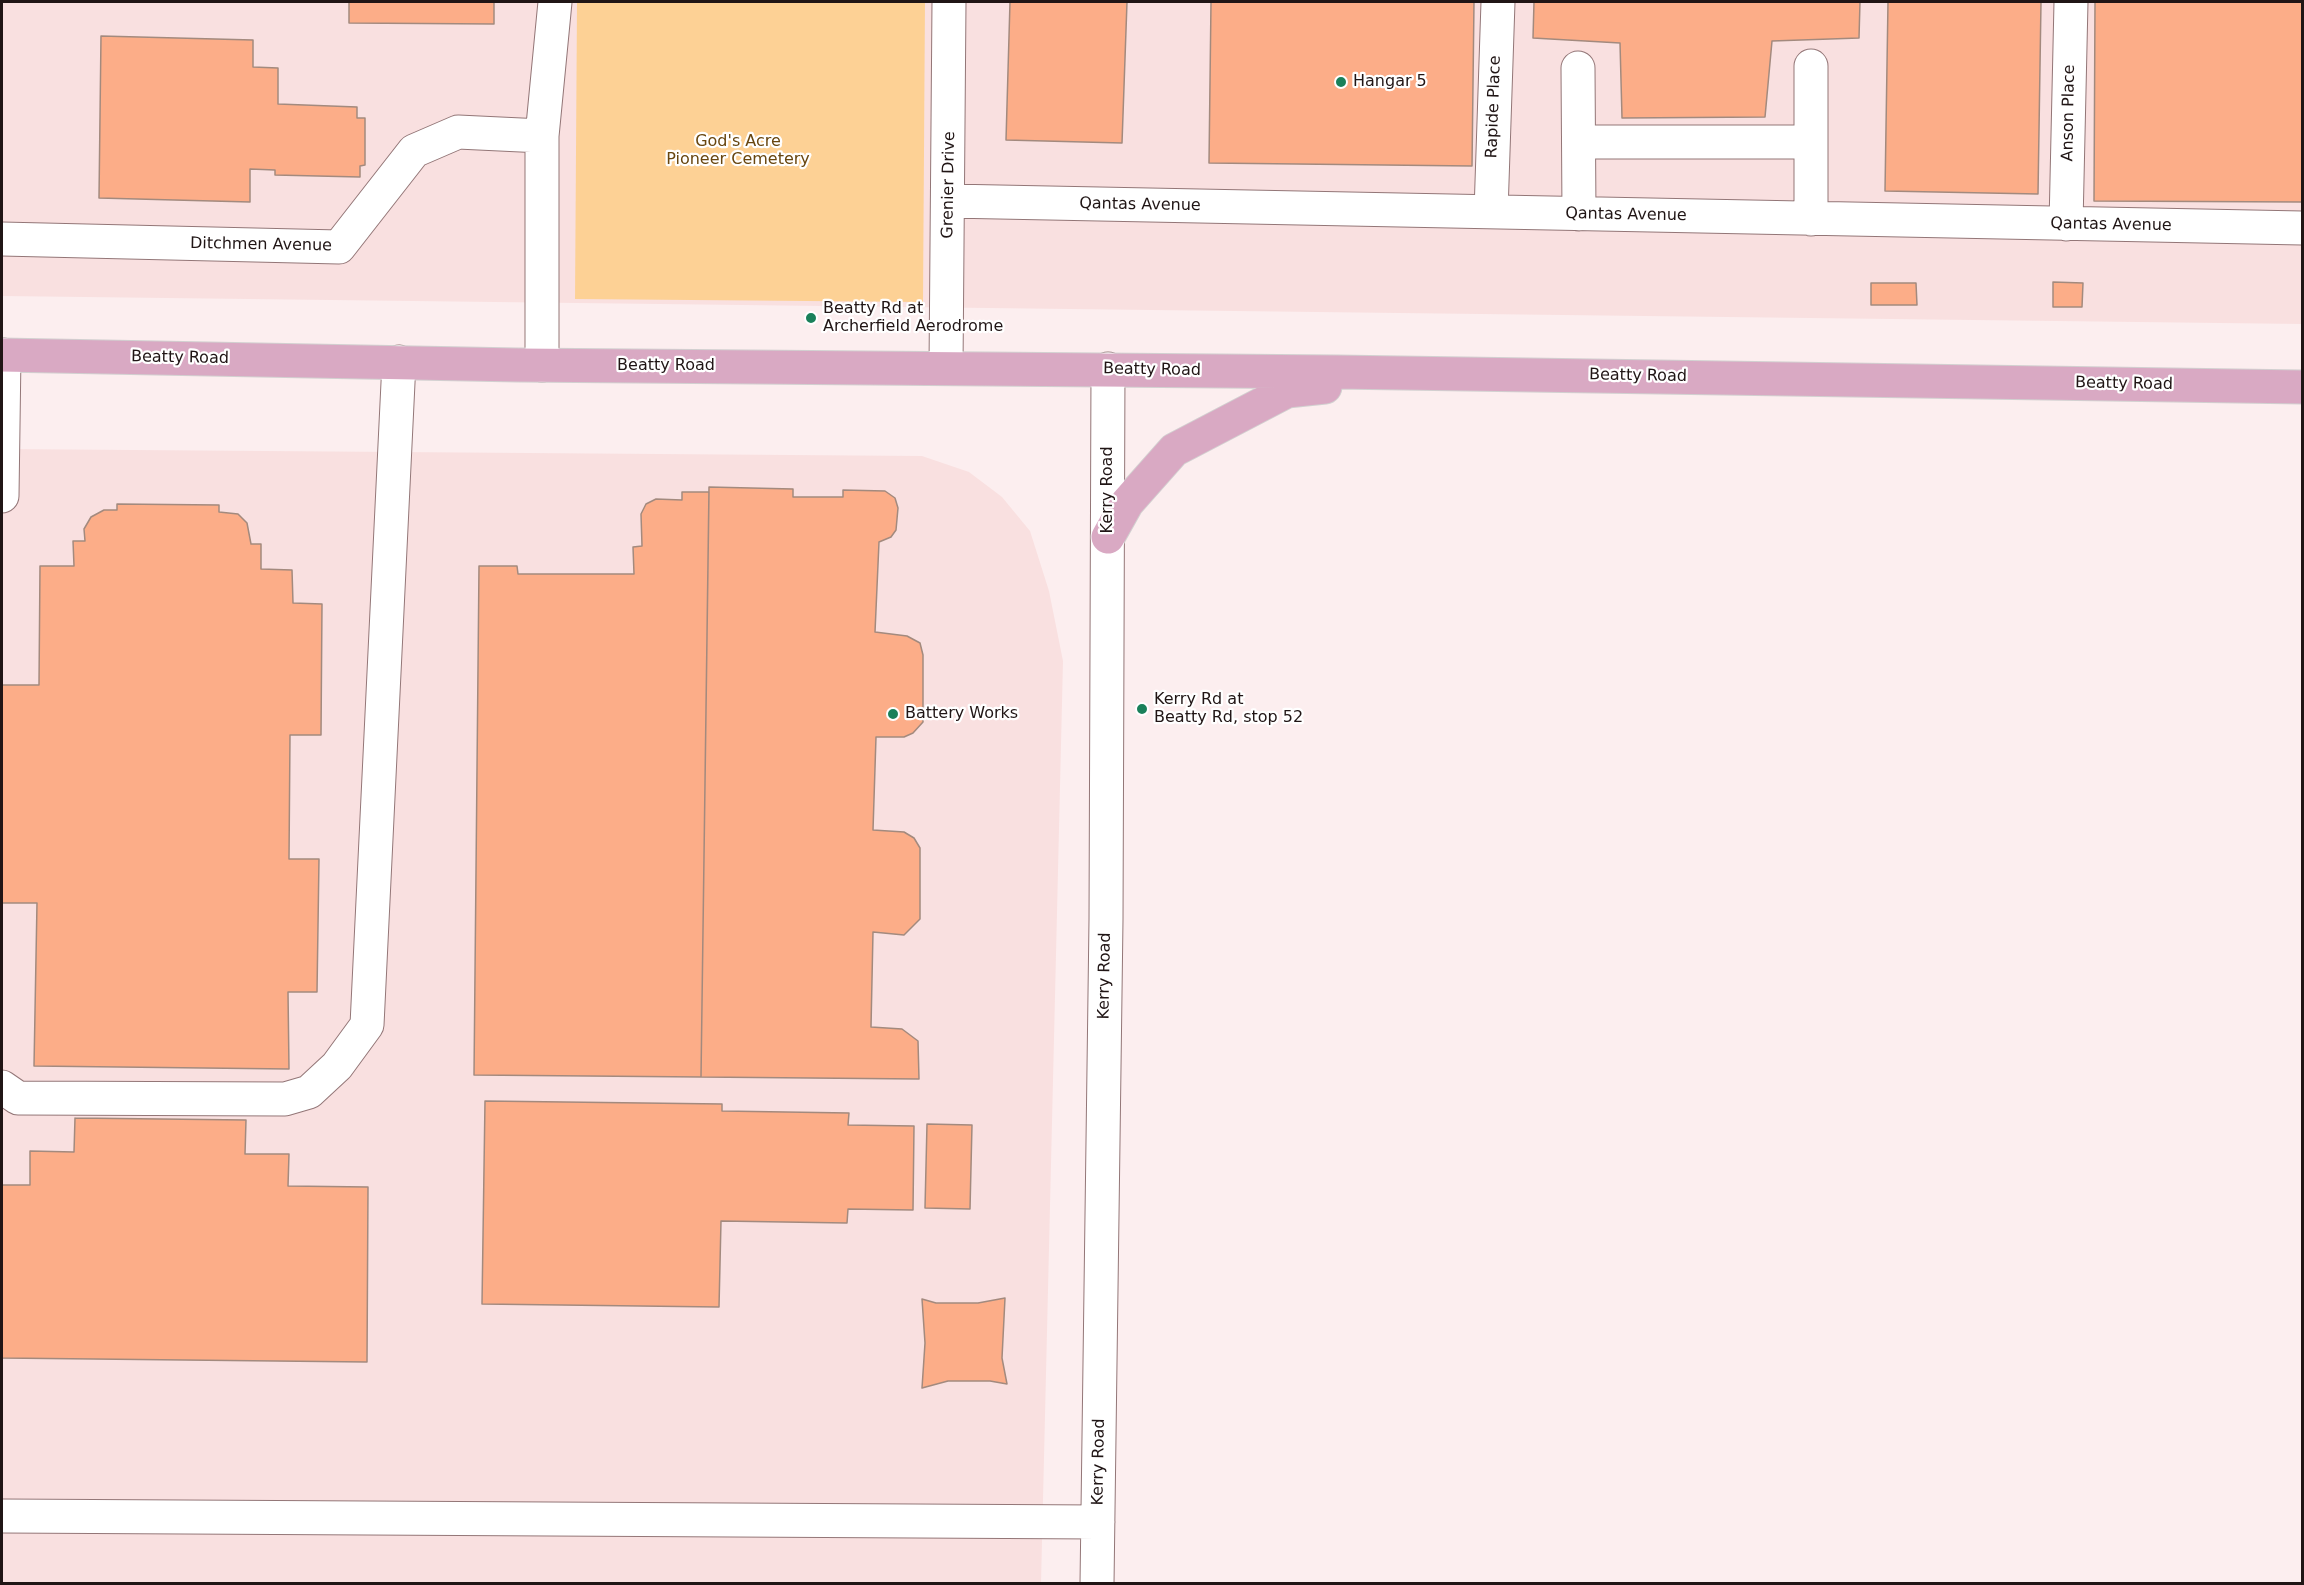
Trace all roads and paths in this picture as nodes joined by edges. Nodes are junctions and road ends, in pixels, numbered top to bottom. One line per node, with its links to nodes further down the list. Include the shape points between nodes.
1 (555, 2): 7 (street)
2 (949, 2): 10 (street, Grenier Drive)
3 (1498, 2): 11 (street, Rapide Place)
4 (2071, 2): 14 (street, Anson Place)
5 (1812, 66): 9 (street)
6 (1578, 68): 8 (street)
7 (542, 136): 16 (street, Ditchmen Avenue, via 458,132 414,151 339,247); 19 (street)
8 (1579, 142): 9 (street); 12 (street)
9 (1811, 142): 13 (street)
10 (949, 201): 11 (street, Qantas Avenue); 20 (street, Grenier Drive)
11 (1491, 212): 12 (street, Qantas Avenue)
12 (1580, 214): 13 (street, Qantas Avenue)
13 (1811, 219): 14 (street, Qantas Avenue)
14 (2066, 224): 15 (street, Qantas Avenue)
15 (2302, 228)
16 (2, 239)
17 (3, 355): 18 (main road, Beatty Road); 24 (street)
18 (399, 362): 19 (main road, Beatty Road); 26 (street, via 367,1025 337,1066 309,1092 285,1099 18,1098)
19 (542, 365): 20 (main road, Beatty Road)
20 (946, 368): 21 (main road, Beatty Road)
21 (1108, 369): 22 (main road, Beatty Road); 25 (street, Kerry Road)
22 (1452, 374): 23 (main road, Beatty Road); 25 (main road, via 1287,391 1174,450 1126,503)
23 (2302, 387)
24 (2, 496)
25 (1108, 537): 28 (street, Kerry Road)
26 (2, 1087)
27 (2, 1516): 28 (street)
28 (1098, 1522): 29 (street, Kerry Road)
29 (1097, 1584)

